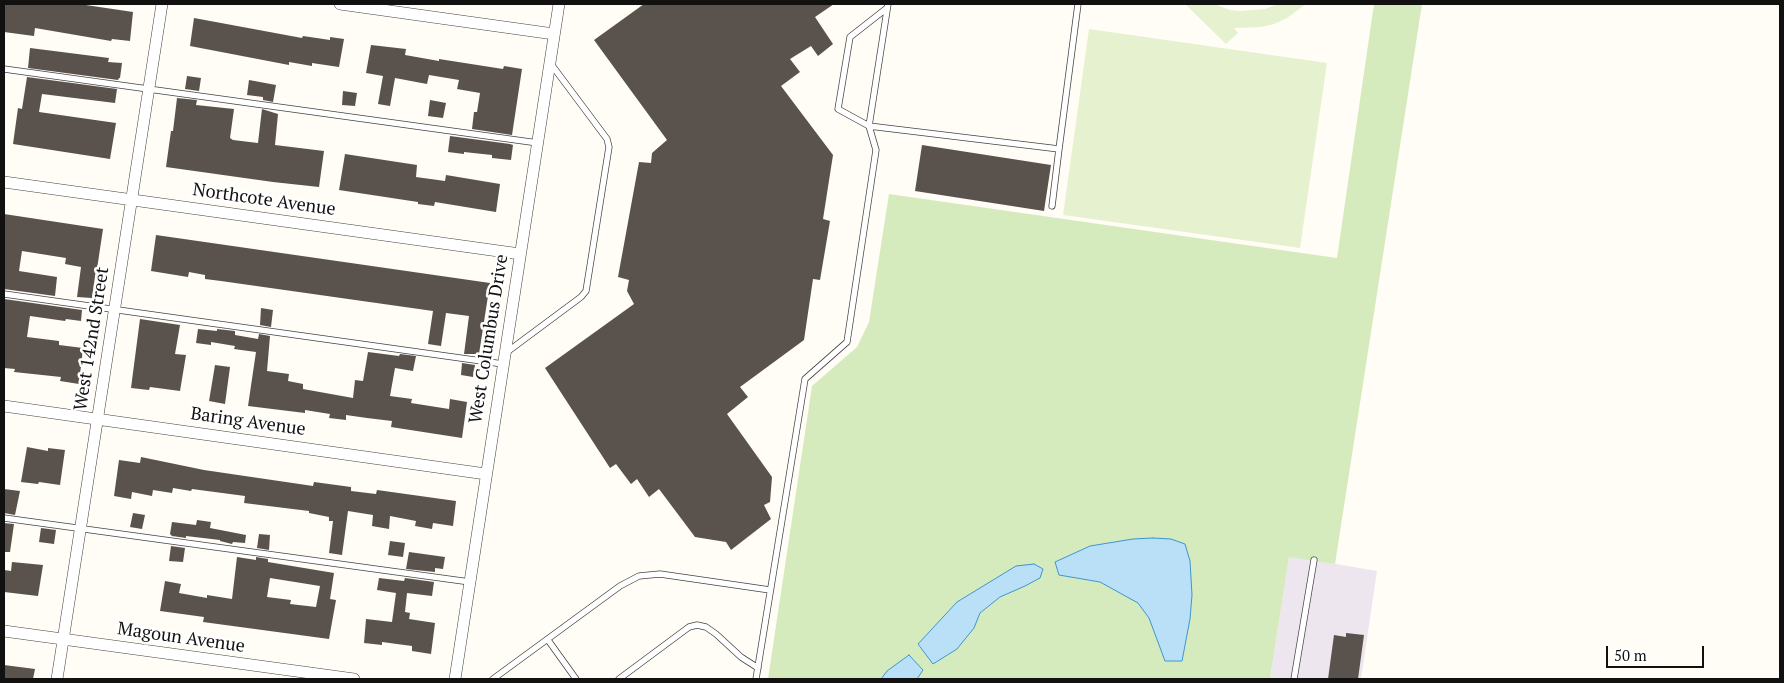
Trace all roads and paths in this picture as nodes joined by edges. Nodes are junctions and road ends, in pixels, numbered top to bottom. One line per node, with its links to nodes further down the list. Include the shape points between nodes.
1 (162, 4): 9 (street, West 142nd Street)
2 (340, 4): 6 (street)
3 (559, 4): 6 (street, West Columbus Drive)
4 (1078, 4): 12 (lane)
5 (887, 6): 10 (lane); 10 (lane, via 850,37 838,109)
6 (554, 34): 7 (street, West Columbus Drive)
7 (550, 63): 11 (street, West Columbus Drive); 19 (lane, via 607,139 609,147 586,291)
8 (4, 69): 9 (lane)
9 (149, 89): 11 (lane); 14 (street, West 142nd Street)
10 (869, 126): 12 (lane); 27 (lane, via 876,150 847,342 805,380)
11 (538, 143): 16 (street, West Columbus Drive)
12 (1059, 149): 15 (lane)
13 (4, 182): 14 (street, Northcote Avenue)
14 (131, 199): 16 (street, Northcote Avenue); 18 (street, West 142nd Street)
15 (1052, 206)
16 (520, 254): 19 (street, West Columbus Drive)
17 (4, 294): 18 (lane)
18 (115, 309): 19 (lane); 21 (street, West 142nd Street)
19 (504, 359): 22 (street, West Columbus Drive)
20 (4, 406): 21 (street, Baring Avenue)
21 (98, 419): 22 (street, Baring Avenue); 24 (street, West 142nd Street)
22 (486, 474): 26 (street, West Columbus Drive)
23 (4, 518): 24 (lane)
24 (80, 528): 26 (lane); 29 (street, West 142nd Street)
25 (1314, 560): 39 (lane)
26 (470, 582): 34 (street, West Columbus Drive)
27 (770, 590): 30 (lane, via 660,574 639,576 620,586); 31 (lane)
28 (4, 631): 29 (street, Magoun Avenue)
29 (63, 639): 32 (street, West 142nd Street); 33 (street, Magoun Avenue)
30 (548, 640): 35 (lane); 36 (lane)
31 (758, 668): 37 (lane, via 716,634 697,625 689,627); 38 (lane)
32 (57, 679)
33 (354, 679)
34 (455, 679)
35 (494, 679)
36 (576, 679)
37 (619, 679)
38 (756, 679)
39 (1294, 679)

